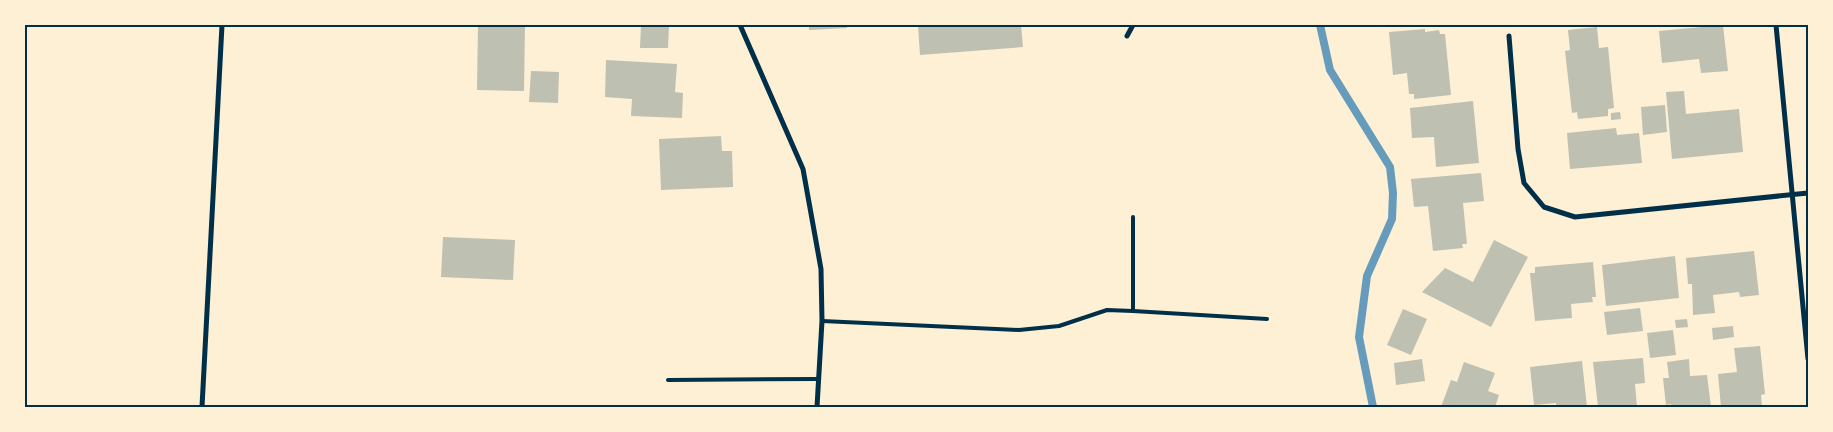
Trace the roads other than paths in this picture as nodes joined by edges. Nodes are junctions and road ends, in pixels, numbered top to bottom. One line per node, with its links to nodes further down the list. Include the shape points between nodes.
1 (222, 25): 16 (street)
2 (740, 25): 12 (street, via 804,169 821,269)
3 (1133, 25): 5 (street)
4 (1776, 25): 8 (street)
5 (1127, 36)
6 (1509, 36): 8 (street, via 1518,149 1524,183 1544,207 1575,217)
7 (1808, 193): 8 (street)
8 (1793, 194): 13 (street)
9 (1133, 217): 10 (lane)
10 (1133, 311): 11 (lane); 12 (lane, via 1108,310 1059,326 1019,330)
11 (1267, 319)
12 (822, 321): 14 (street)
13 (1808, 359)
14 (818, 379): 15 (lane); 17 (street)
15 (668, 380)
16 (202, 407)
17 (817, 407)

